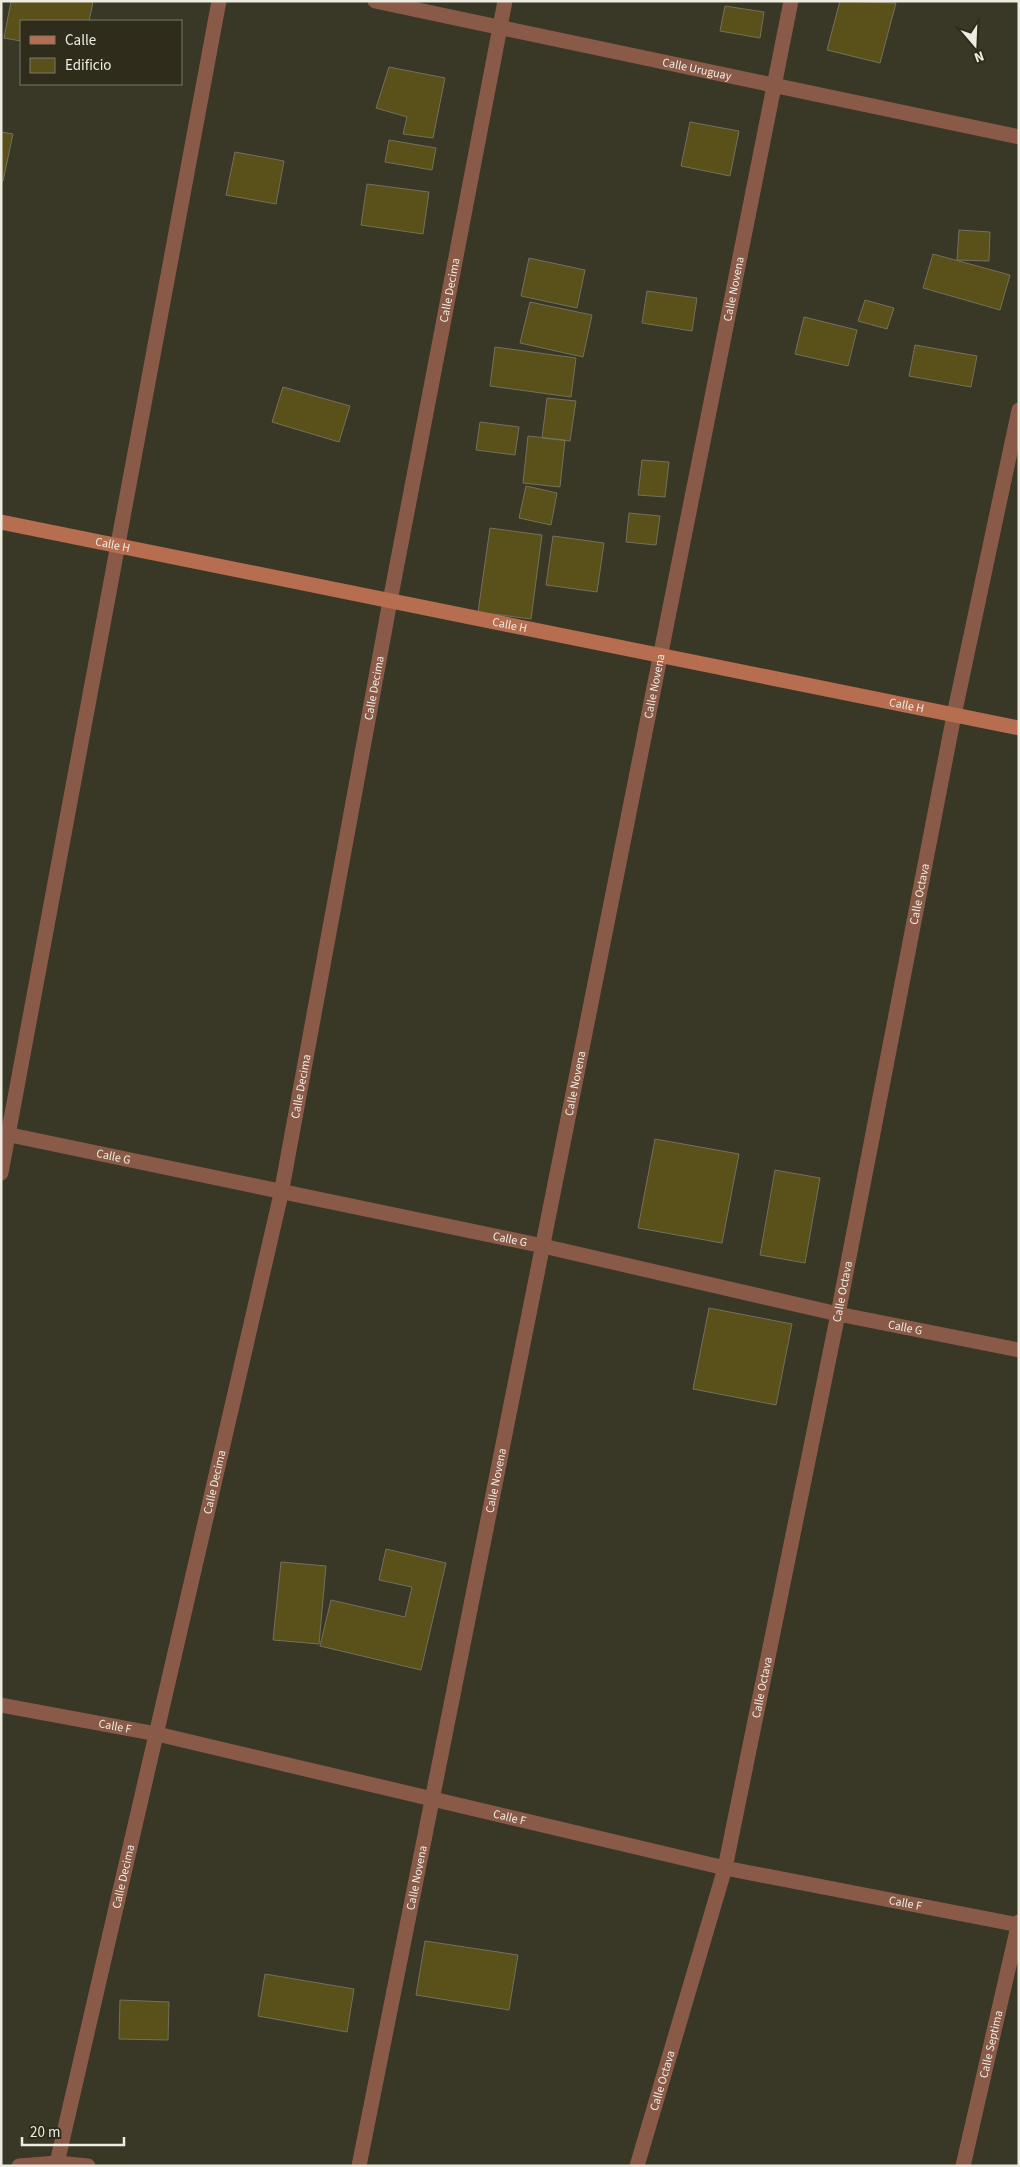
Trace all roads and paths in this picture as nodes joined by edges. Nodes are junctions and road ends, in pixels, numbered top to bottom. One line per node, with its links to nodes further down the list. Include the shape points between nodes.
1 (219, 1): 10 (street)
2 (376, 1): 5 (street, Calle Uruguay)
3 (505, 1): 5 (street, Calle Decima)
4 (791, 1): 6 (street, Calle Novena)
5 (500, 28): 6 (street, Calle Uruguay); 11 (street, Calle Decima)
6 (774, 86): 7 (street, Calle Uruguay); 12 (street, Calle Novena)
7 (1019, 137)
8 (1019, 410): 13 (street, Calle Octava)
9 (1, 522): 10 (street, Calle H)
10 (118, 546): 11 (street, Calle H); 15 (street)
11 (390, 601): 12 (street, Calle H); 17 (street, Calle Decima)
12 (661, 656): 13 (street, Calle H); 18 (street, Calle Novena)
13 (954, 715): 14 (street, Calle H); 19 (street, Calle Octava)
14 (1019, 728)
15 (5, 1134): 16 (street); 17 (street, Calle G)
16 (1, 1173)
17 (281, 1194): 18 (street, Calle G); 22 (street, Calle Decima)
18 (543, 1246): 19 (street, Calle G); 23 (street, Calle Novena)
19 (838, 1314): 20 (street, Calle G); 24 (street, Calle Octava)
20 (1019, 1350)
21 (1, 1704): 22 (street, Calle F)
22 (157, 1734): 23 (street, Calle F); 26 (street, Calle Decima)
23 (433, 1799): 24 (street, Calle F); 29 (street, Calle Novena)
24 (725, 1868): 25 (street, Calle F); 30 (street, Calle Octava)
25 (1019, 1924): 31 (street, Calle Septima)
26 (58, 2163): 27 (street); 28 (street)
27 (20, 2166)
28 (88, 2166)
29 (359, 2166)
30 (637, 2166)
31 (963, 2166)

